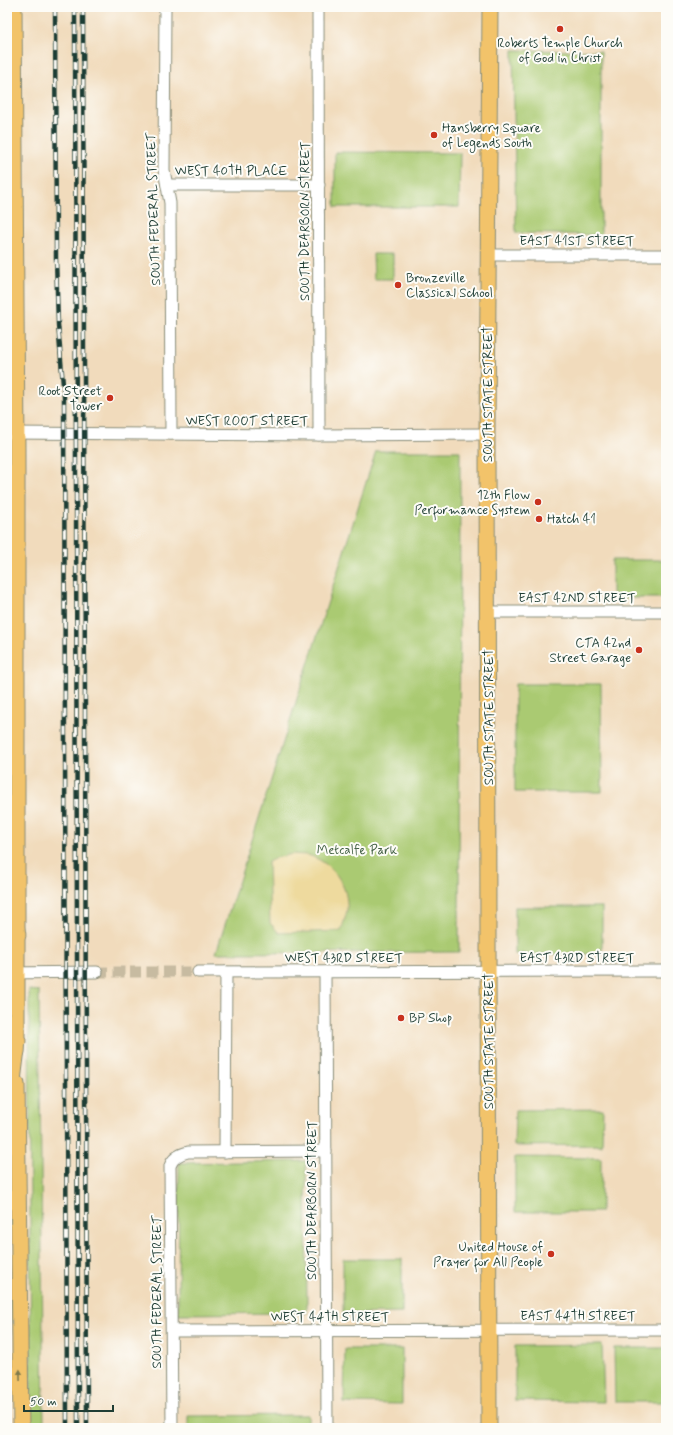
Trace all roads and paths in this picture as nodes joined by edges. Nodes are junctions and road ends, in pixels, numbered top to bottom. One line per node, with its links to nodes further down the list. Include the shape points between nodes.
1 (14, 7): 9 (main road)
2 (165, 7): 5 (street, SOUTH FEDERAL STREET, via 164,170)
3 (318, 7): 6 (street, SOUTH DEARBORN STREET)
4 (490, 7): 7 (main road, SOUTH STATE STREET)
5 (167, 185): 6 (street, WEST 40TH PLACE); 10 (street, SOUTH FEDERAL STREET, via 170,203)
6 (319, 185): 12 (street, SOUTH DEARBORN STREET)
7 (488, 255): 8 (street, EAST 41ST STREET); 11 (main road, SOUTH STATE STREET)
8 (666, 255)
9 (12, 433): 10 (street, WEST ROOT STREET); 16 (main road)
10 (171, 434): 12 (street, WEST ROOT STREET)
11 (487, 434): 12 (street, WEST ROOT STREET); 13 (main road, SOUTH STATE STREET)
12 (319, 435)
13 (488, 612): 14 (street, EAST 42ND STREET); 22 (main road, SOUTH STATE STREET)
14 (666, 612)
15 (7, 875): 16 (highway)
16 (17, 935): 23 (main road)
17 (666, 971): 22 (street, EAST 43RD STREET)
18 (97, 972): 23 (street)
19 (198, 972): 20 (street, WEST 43RD STREET)
20 (226, 972): 21 (street, WEST 43RD STREET); 27 (street)
21 (325, 972): 22 (street, WEST 43RD STREET); 26 (street, SOUTH DEARBORN STREET)
22 (489, 972): 28 (main road, SOUTH STATE STREET)
23 (12, 973): 24 (main road)
24 (17, 1041): 25 (highway); 32 (main road, one-way to 24)
25 (7, 1120)
26 (326, 1151): 27 (street); 31 (street, SOUTH DEARBORN STREET)
27 (225, 1152): 30 (street, SOUTH FEDERAL STREET, via 188,1152 176,1157 170,1166)
28 (489, 1330): 29 (street, EAST 44TH STREET); 31 (street, WEST 44TH STREET); 35 (main road, SOUTH STATE STREET)
29 (666, 1330)
30 (172, 1331): 31 (street, WEST 44TH STREET); 33 (street, SOUTH FEDERAL STREET)
31 (326, 1331): 34 (street, SOUTH DEARBORN STREET)
32 (21, 1428)
33 (172, 1428)
34 (327, 1428)
35 (489, 1428)

